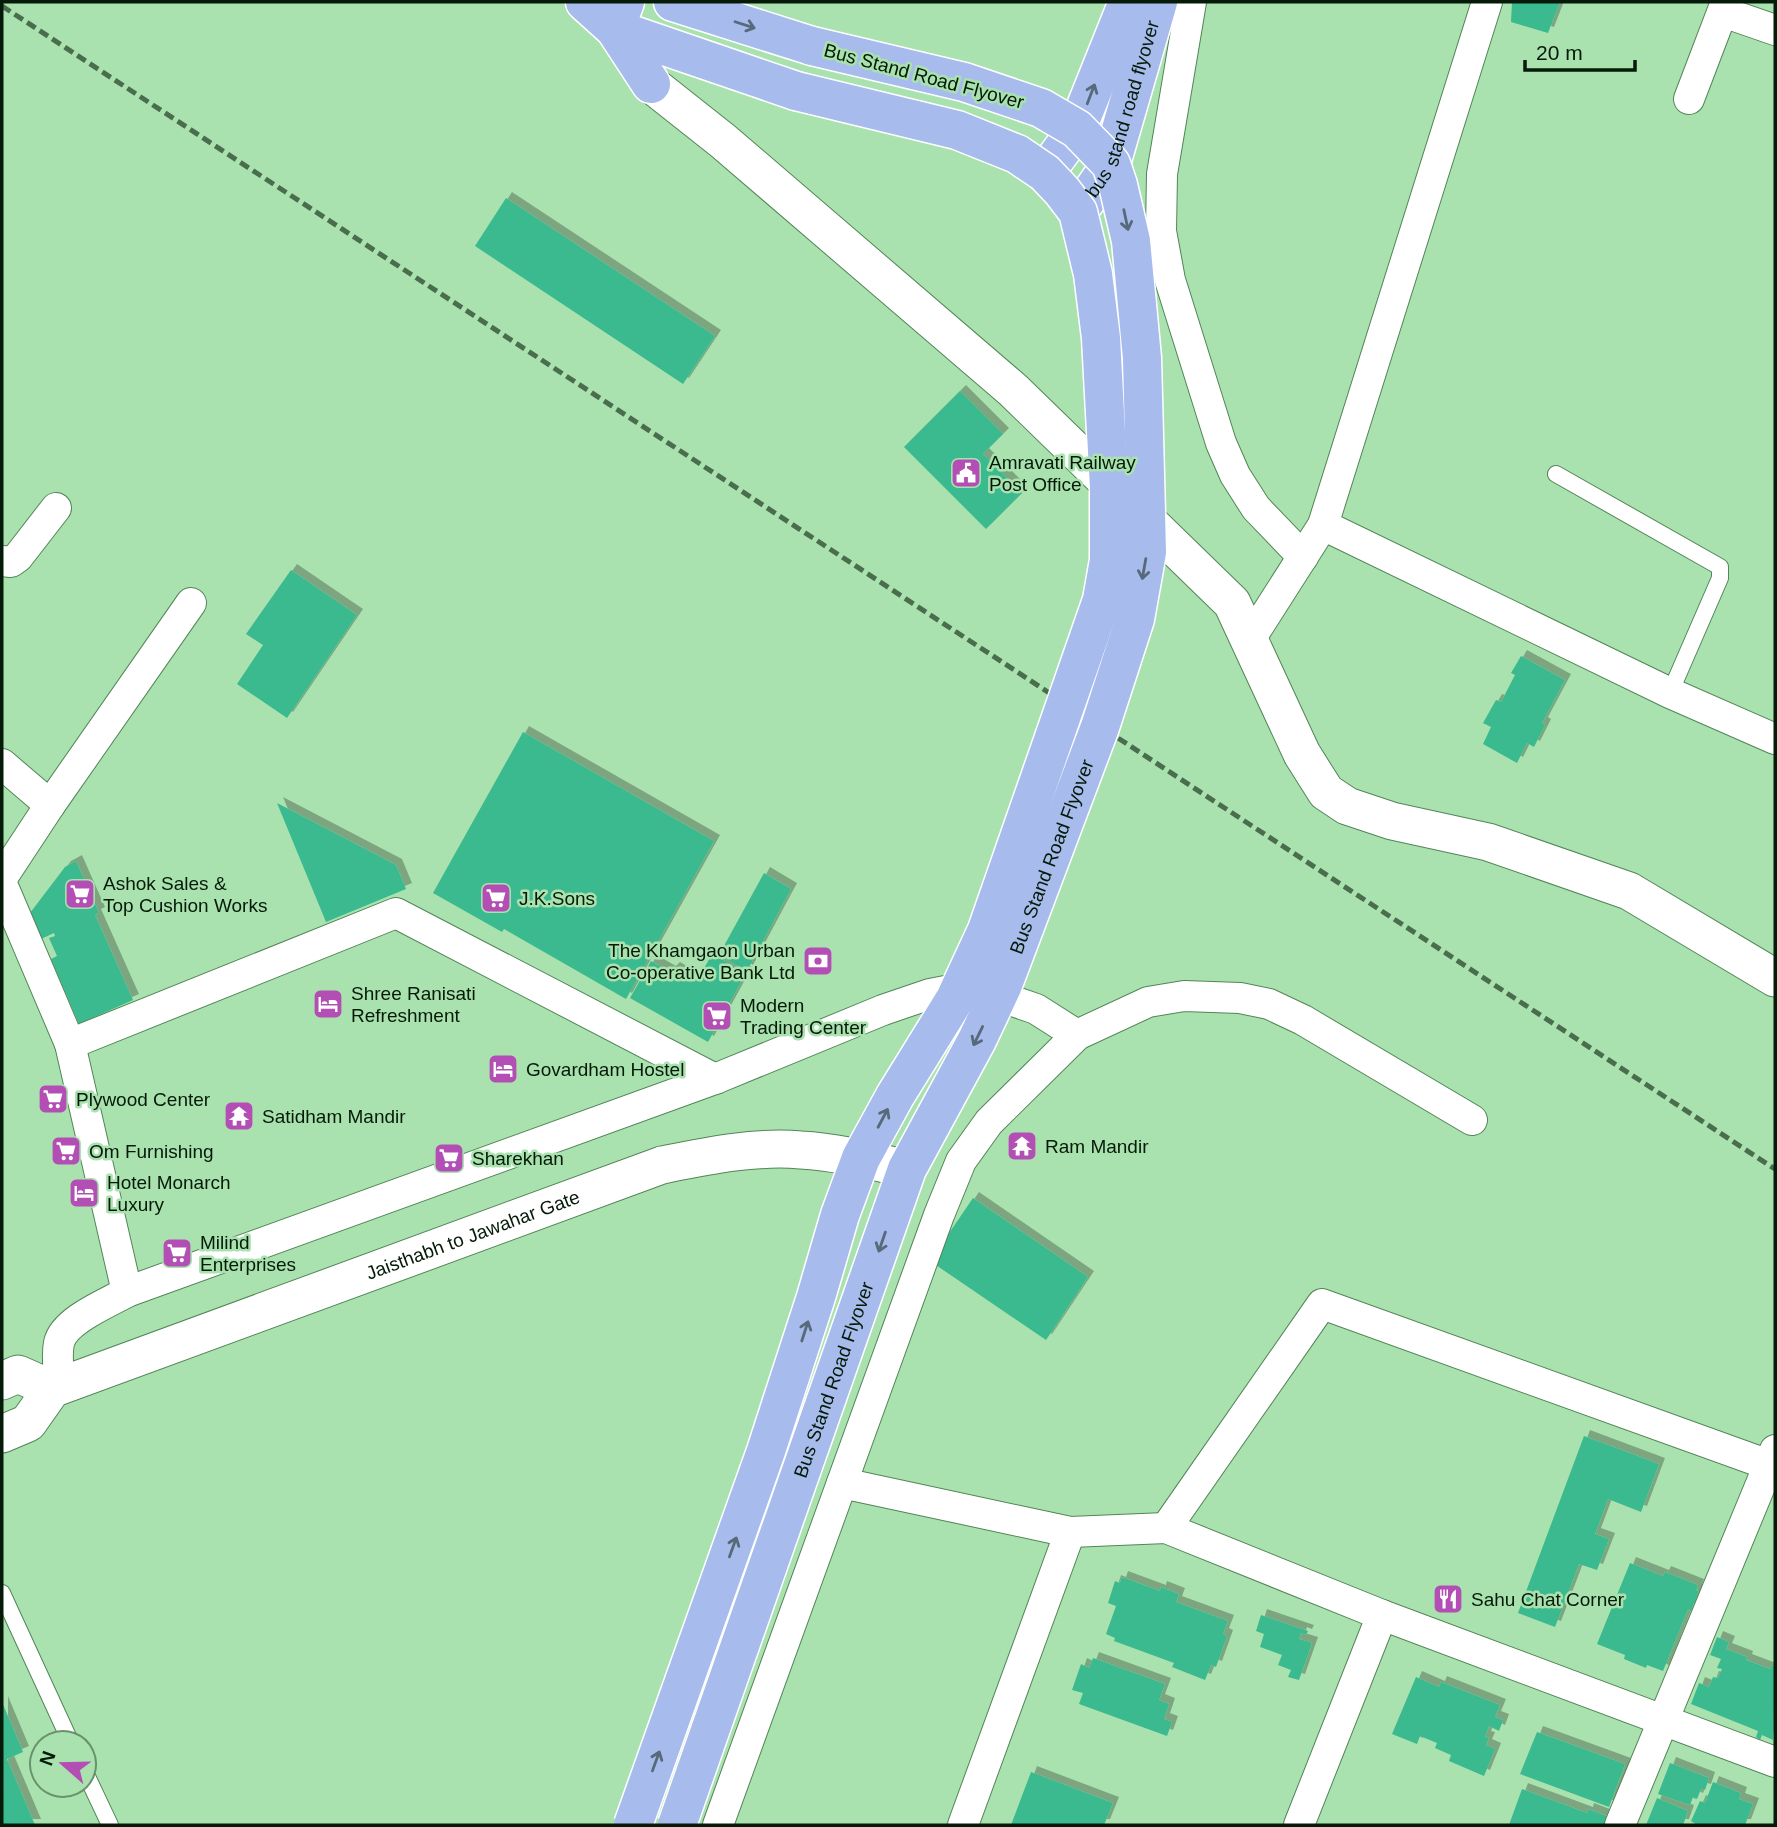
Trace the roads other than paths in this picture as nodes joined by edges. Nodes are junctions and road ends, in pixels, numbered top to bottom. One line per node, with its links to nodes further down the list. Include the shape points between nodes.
1 (586, 2): 8 (main road)
2 (1128, 2): 13 (main road, bus stand road flyover, one-way to 2)
3 (1158, 2): 14 (main road, bus stand road flyover)
4 (1191, 2): 20 (street, via 1162,174 1161,231 1170,280 1235,475 1256,508)
5 (1487, 2): 19 (street)
6 (678, 3): 10 (main road); 13 (main road, Bus Stand Road Flyover, one-way to 13, bridge, via 812,46 975,86 1041,108)
7 (1724, 7): 9 (street); 12 (street)
8 (620, 15): 10 (main road, Bus Stand Road Flyover); 11 (main road)
9 (1775, 30)
10 (666, 46): 11 (main road); 15 (main road, Bus Stand Road Flyover, bridge, via 796,91 957,130 1017,154)
11 (651, 84): 23 (street, via 1013,390 1232,603)
12 (1689, 99)
13 (1077, 129): 14 (main road, Bus Stand Road Flyover, bridge); 15 (main road, bus stand road flyover)
14 (1111, 164): 16 (main road, bus stand road flyover); 36 (main road, Bus Stand Road Flyover, one-way to 36, bridge, via 1131,241 1142,358 1147,552 1135,619 1100,727 1002,986)
15 (1045, 173): 16 (main road, Bus Stand Road Flyover, bridge)
16 (1078, 212): 35 (main road, Bus Stand Road Flyover, one-way to 16, bridge, via 955,999 987,930 1102,600 1109,561 1102,351 1093,274)
17 (1556, 474): 24 (lane, via 1720,567 1720,578)
18 (56, 508): 21 (street, via 18,557)
19 (1324, 524): 20 (street); 24 (street)
20 (1303, 557): 23 (street)
21 (2, 561)
22 (191, 603): 27 (street)
23 (1250, 641): 30 (street, via 1302,754 1326,792 1347,806 1488,842 1629,891)
24 (1670, 693): 25 (street)
25 (1775, 739)
26 (2, 764): 27 (street)
27 (50, 805): 28 (street)
28 (2, 878)
29 (2, 884): 32 (street)
30 (1775, 978)
31 (1077, 1035): 33 (street, via 1036,1009 993,993 956,989 883,1010); 34 (street, via 1148,1002 1184,996 1269,1004); 42 (street, via 989,1122 961,1161)
32 (70, 1044): 33 (street, via 396,913); 37 (street)
33 (715, 1079): 37 (street)
34 (1472, 1120)
35 (861, 1158): 36 (street, Jaisthabh to Jawahar Gate); 39 (street, Jaisthabh to Jawahar Gate, via 755,1150 662,1166); 52 (main road, Bus Stand Road Flyover, one-way to 35, bridge, via 766,1451)
36 (907, 1169): 53 (main road, Bus Stand Road Flyover, one-way to 53, bridge)
37 (127, 1292): 39 (street, via 64,1330)
38 (2, 1381): 39 (street, via 18,1374)
39 (56, 1388): 40 (street, via 28,1423)
40 (2, 1434)
41 (1772, 1458): 43 (street, via 1322,1304); 47 (street)
42 (842, 1483): 44 (street); 54 (street)
43 (1166, 1528): 44 (street); 46 (street)
44 (1070, 1532): 55 (street)
45 (2, 1593): 48 (lane)
46 (1382, 1615): 47 (street); 56 (street)
47 (1663, 1720): 49 (street); 57 (street)
48 (65, 1729)
49 (1775, 1762)
50 (98, 1799): 51 (lane)
51 (110, 1825)
52 (634, 1825)
53 (677, 1825)
54 (718, 1825)
55 (963, 1825)
56 (1299, 1825)
57 (1620, 1825)

